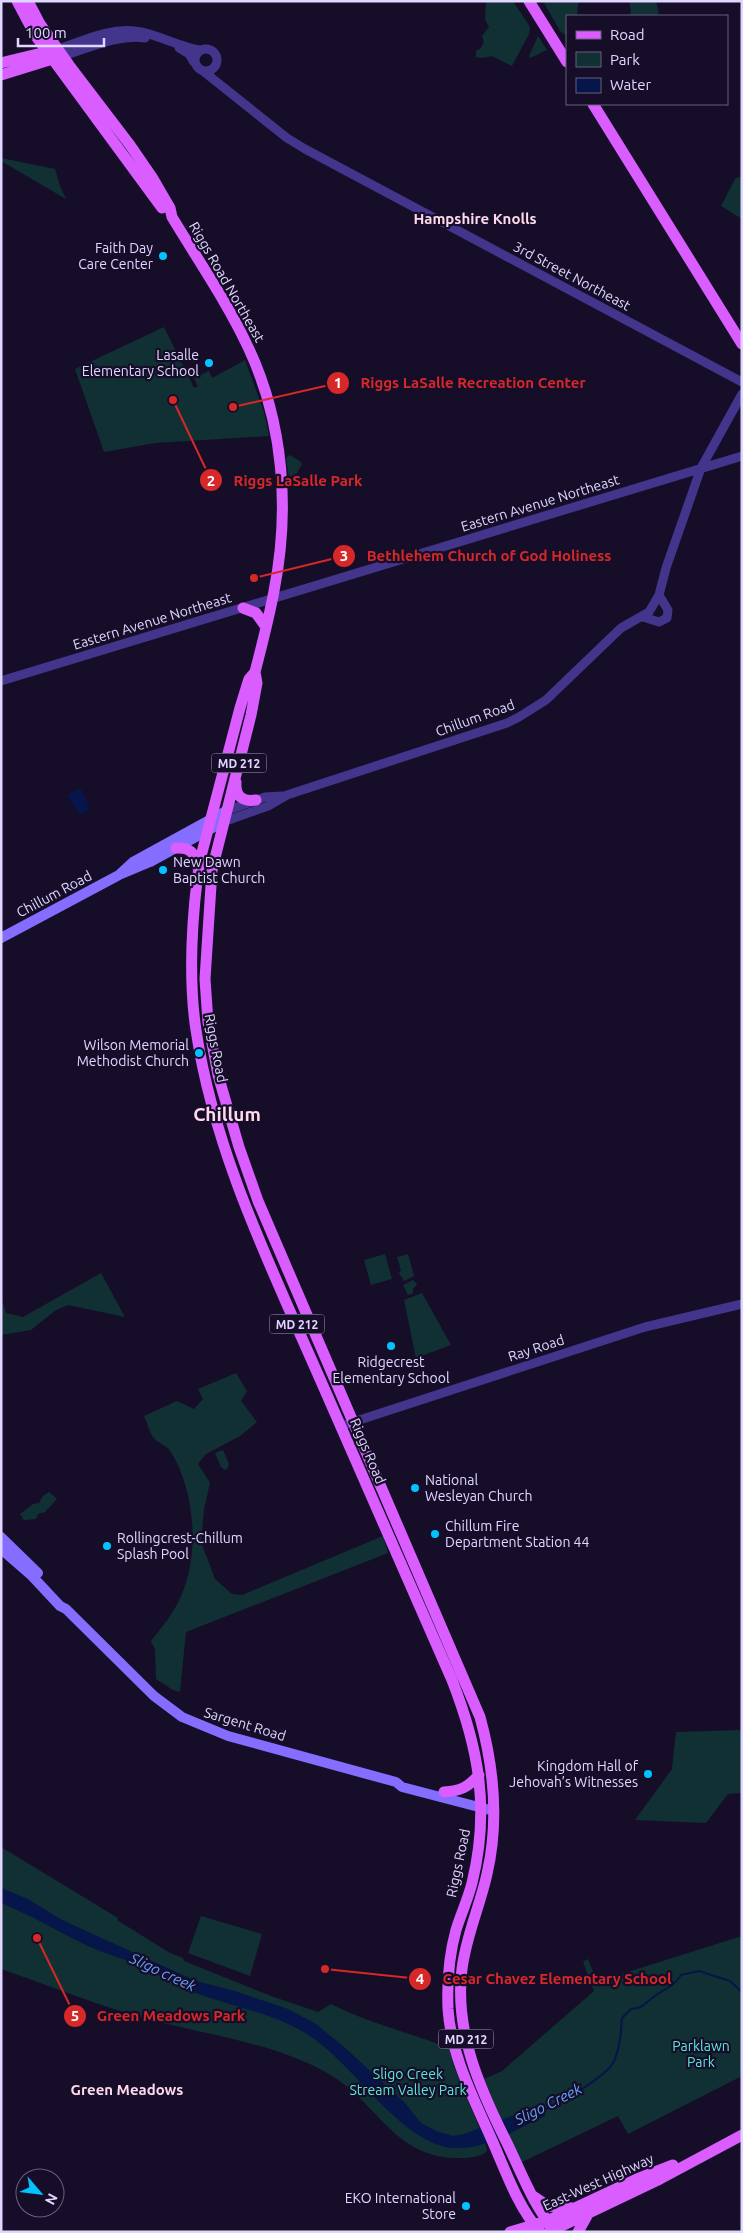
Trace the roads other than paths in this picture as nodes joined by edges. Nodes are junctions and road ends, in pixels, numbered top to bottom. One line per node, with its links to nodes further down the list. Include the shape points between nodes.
1 (17, 1): 5 (main road, Riggs Road Northeast, via 28,24)
2 (28, 1): 5 (main road, Riggs Road Northeast)
3 (531, 4): 6 (main road)
4 (200, 50): 5 (street, via 144,33 124,31 98,36); 7 (street); 9 (street, via 215,53)
5 (56, 54): 7 (street, via 137,37 184,50); 8 (main road); 11 (main road); 19 (main road, Riggs Road Northeast, via 152,177 240,331 257,368 279,446 283,501)
6 (566, 60)
7 (194, 62): 10 (street)
8 (1, 64)
9 (215, 67): 10 (street); 12 (street)
10 (203, 71): 12 (street, 3rd Street Northeast)
11 (1, 76)
12 (215, 79): 15 (street, 3rd Street Northeast, via 305,150)
13 (594, 105): 14 (main road)
14 (742, 344)
15 (742, 382)
16 (742, 394): 18 (street, Chillum Road)
17 (742, 456): 18 (street, Eastern Avenue Northeast)
18 (701, 468): 19 (street, Eastern Avenue Northeast); 25 (street, Chillum Road, via 666,568 656,610 621,628 546,700 507,723)
19 (273, 598): 20 (street, Eastern Avenue Northeast); 21 (main road, Riggs Road / MD 212)
20 (243, 608): 21 (main road, via 256,613); 23 (street, Eastern Avenue Northeast)
21 (266, 627): 22 (main road, Riggs Road / MD 212)
22 (256, 672): 24 (main road, Riggs Road / MD 212, via 253,707); 28 (main road, Riggs Road / MD 212, via 249,679 240,708)
23 (1, 682)
24 (236, 776): 26 (main road, via 236,792 241,799); 27 (main road, Riggs Road / MD 212)
25 (287, 795): 26 (street, Chillum Road); 27 (street, Chillum Road, via 268,806)
26 (256, 800): 27 (street, Chillum Road)
27 (225, 816): 28 (main road, Chillum Road); 29 (main road, Chillum Road); 35 (main road, Riggs Road / MD 212, via 212,870 208,923 206,1002 213,1051 252,1186)
28 (211, 819): 29 (main road, Riggs Road / MD 212); 31 (main road, Chillum Road, via 133,862)
29 (207, 831): 30 (main road, Chillum Road); 32 (main road, Riggs Road / MD 212)
30 (176, 848): 31 (main road, Chillum Road); 32 (main road, via 185,848 194,854)
31 (119, 875): 33 (main road, Chillum Road)
32 (198, 877): 36 (main road, Riggs Road / MD 212, via 192,969 194,1012 214,1110 246,1206)
33 (1, 938)
34 (742, 1304): 35 (street, Ray Road, via 645,1327)
35 (353, 1421): 36 (street, Ray Road); 44 (main road, Riggs Road / MD 212, via 480,1717 490,1760)
36 (341, 1426): 40 (main road, Riggs Road / MD 212, via 452,1680 466,1718)
37 (1, 1537): 39 (main road, Sargent Road, via 64,1600)
38 (1, 1548): 39 (main road, Sargent Road, via 60,1606)
39 (66, 1608): 41 (main road, Sargent Road, via 154,1696 182,1716 228,1736)
40 (480, 1775): 42 (main road, via 468,1787); 43 (main road, Riggs Road / MD 212)
41 (396, 1782): 42 (main road, Sargent Road); 43 (main road, Sargent Road, via 402,1787)
42 (444, 1792): 43 (main road, Sargent Road)
43 (482, 1805): 44 (main road, Sargent Road); 45 (main road, Riggs Road / MD 212, via 475,1869 452,1947 448,2009 457,2056)
44 (494, 1808): 45 (main road, Riggs Road / MD 212, via 489,1865 465,1950 460,1992 462,2024)
45 (490, 2123): 47 (main road, Riggs Road / MD 212)
46 (742, 2135): 48 (main road, East-West Highway)
47 (499, 2141): 49 (main road, Riggs Road / MD 212); 50 (main road, Riggs Road / MD 212)
48 (698, 2157): 51 (main road, East-West Highway, via 637,2178); 52 (main road, East-West Highway)
49 (530, 2193): 51 (main road, via 548,2206); 54 (main road, Riggs Road / MD 212)
50 (520, 2201): 53 (main road, Riggs Road / MD 212); 55 (main road, via 520,2219)
51 (574, 2209): 54 (main road, East-West Highway)
52 (588, 2214): 54 (main road, East-West Highway); 56 (main road)
53 (538, 2229): 54 (main road, East-West Highway); 55 (main road, East-West Highway)
54 (552, 2229)
55 (510, 2232)
56 (578, 2232)

